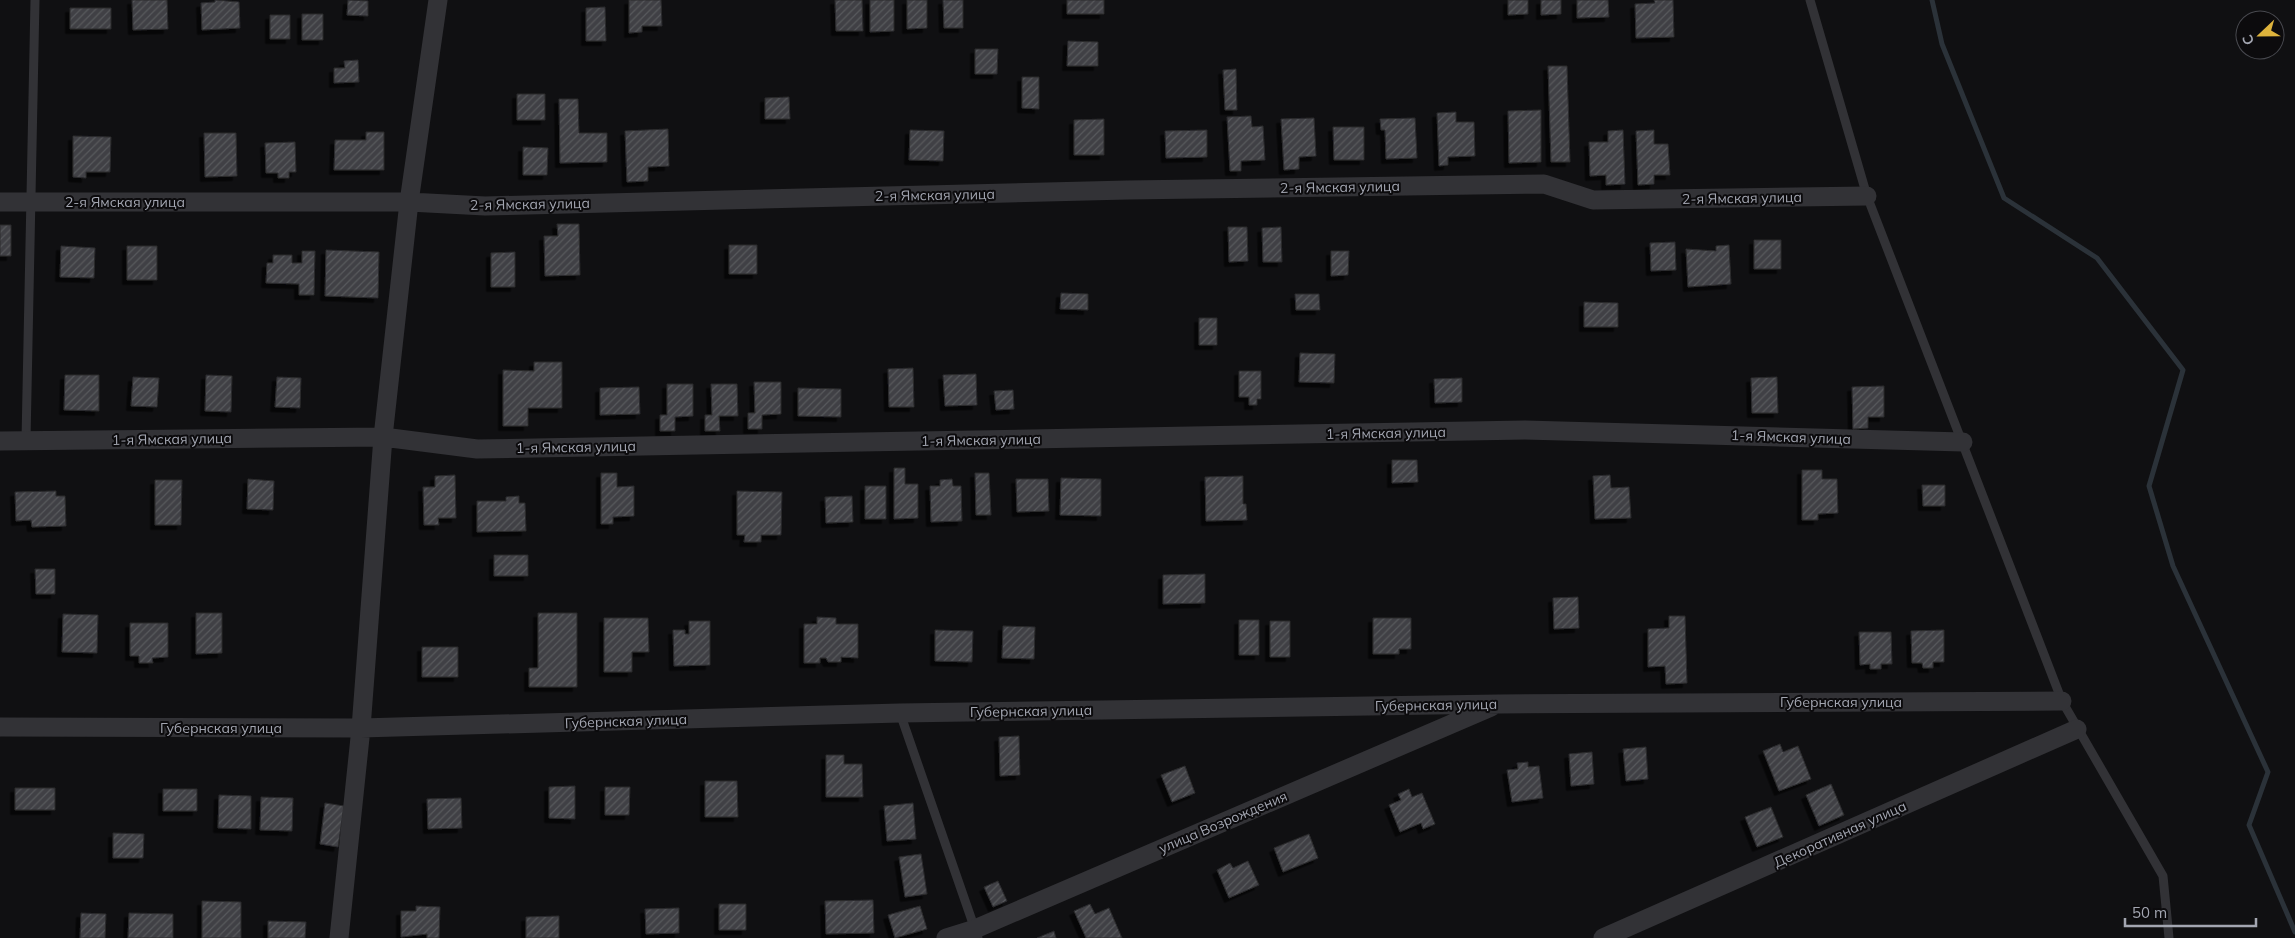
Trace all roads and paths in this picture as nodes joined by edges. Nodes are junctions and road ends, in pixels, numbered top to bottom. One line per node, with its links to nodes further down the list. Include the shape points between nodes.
1 (36, 0): 6 (lane)
2 (438, 0): 7 (street)
3 (1810, 0): 4 (lane)
4 (1867, 196): 7 (street, 2-я Ямская улица, via 1593,200 1544,184 1127,190 485,206); 11 (lane)
5 (0, 202): 6 (street, 2-я Ямская улица)
6 (31, 202): 7 (street, 2-я Ямская улица); 9 (lane)
7 (409, 202): 8 (street)
8 (383, 437): 9 (street, 1-я Ямская улица); 11 (street, 1-я Ямская улица, via 477,449 1524,430); 16 (street)
9 (26, 440): 10 (street, 1-я Ямская улица)
10 (0, 441)
11 (1963, 442): 12 (lane)
12 (2062, 701): 13 (street, Губернская улица); 17 (lane)
13 (1499, 704): 14 (street, Губернская улица); 18 (street, улица Возрождения)
14 (900, 713): 16 (street, Губернская улица); 18 (lane)
15 (0, 727): 16 (street, Губернская улица)
16 (361, 728): 19 (street)
17 (2077, 729): 21 (street, Декоративная улица); 22 (lane, via 2163,876)
18 (976, 934): 20 (street, улица Возрождения)
19 (339, 938)
20 (946, 938)
21 (1603, 938)
22 (2169, 938)

